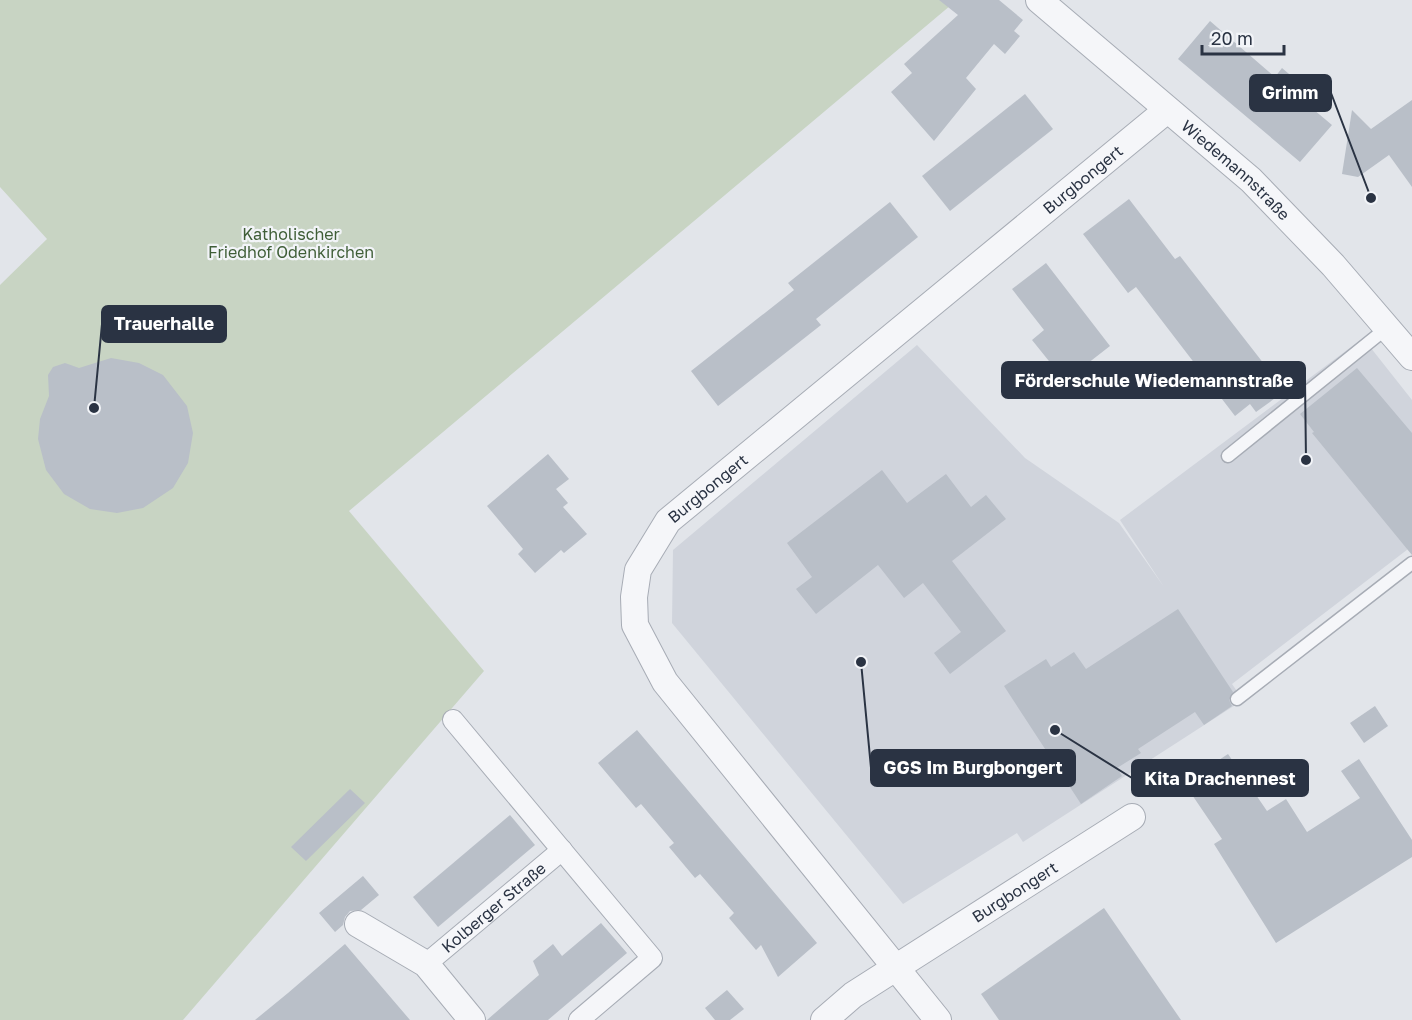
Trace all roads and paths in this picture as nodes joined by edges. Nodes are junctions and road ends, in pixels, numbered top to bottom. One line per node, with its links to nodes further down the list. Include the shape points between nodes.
1 (1040, 0): 2 (street, Wiedemannstraße)
2 (1167, 110): 3 (street, Wiedemannstraße, via 1251,180); 13 (street, Burgbongert, via 668,520 638,570 635,625 665,682)
3 (1388, 327): 4 (street, Wiedemannstraße); 5 (lane)
4 (1412, 357)
5 (1228, 456)
6 (1412, 563): 7 (lane)
7 (1237, 699)
8 (453, 720): 10 (street, Kolberger Straße)
9 (1132, 817): 13 (street, Burgbongert)
10 (562, 850): 12 (street, Kolberger Straße); 15 (street, Kolberger Straße, via 652,958)
11 (358, 924): 12 (street, Kolberger Straße)
12 (426, 964): 14 (street, Kolberger Straße)
13 (896, 966): 16 (street, via 853,994); 17 (street, Burgbongert)
14 (472, 1020)
15 (579, 1020)
16 (824, 1020)
17 (938, 1020)

